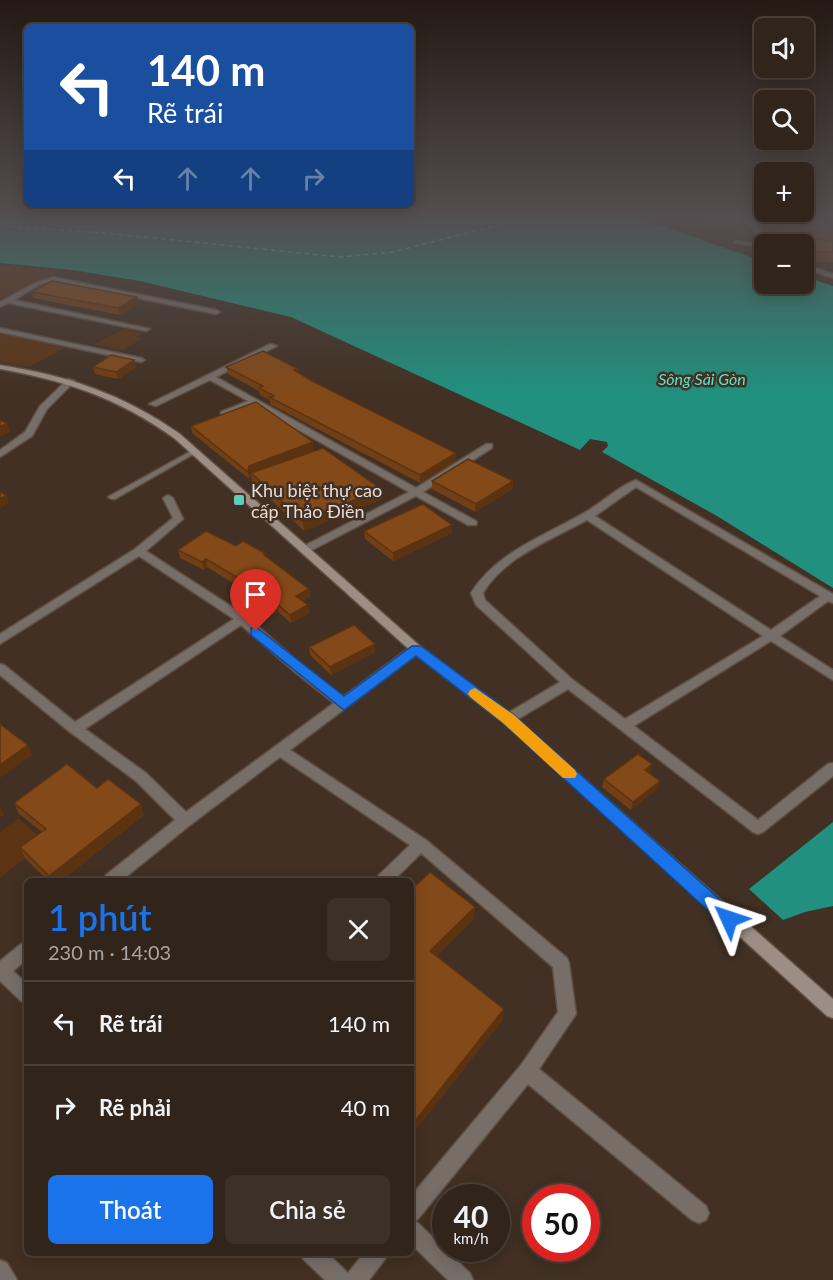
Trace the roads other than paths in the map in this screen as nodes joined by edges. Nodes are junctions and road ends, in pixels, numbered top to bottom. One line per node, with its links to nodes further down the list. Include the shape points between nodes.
1 (8, 301): 2 (street); 3 (street, via 52,279); 4 (street)
2 (0, 304)
3 (216, 312)
4 (146, 329)
5 (0, 330): 7 (street)
6 (273, 346): 9 (street)
7 (141, 360)
8 (0, 367): 10 (main road)
9 (209, 376): 11 (street); 12 (street)
10 (70, 381): 12 (main road); 18 (street, via 43,408 29,434)
11 (256, 401): 13 (street); 15 (street)
12 (149, 408): 16 (main road)
13 (218, 417)
14 (489, 446): 19 (street)
15 (336, 447): 17 (street); 19 (street)
16 (195, 451): 20 (lane); 24 (main road)
17 (326, 451)
18 (0, 454)
19 (416, 492): 23 (street); 24 (street)
20 (112, 496)
21 (168, 498): 25 (street, via 178,519)
22 (588, 516): 26 (street, via 636,483); 28 (street); 33 (street, via 518,555 482,583 477,593 480,602)
23 (472, 523)
24 (306, 549): 30 (main road)
25 (139, 551): 27 (street); 29 (street)
26 (831, 597): 28 (street)
27 (242, 619): 34 (street); 37 (street)
28 (771, 636): 32 (street); 36 (street)
29 (0, 640)
30 (416, 649): 34 (street); 35 (main road)
31 (0, 668): 37 (street)
32 (833, 676)
33 (569, 683): 35 (street); 36 (street)
34 (344, 704): 38 (street)
35 (508, 719): 47 (main road)
36 (625, 725): 39 (street, via 758,828)
37 (75, 729): 40 (street, via 141,777)
38 (281, 751): 40 (street); 41 (street)
39 (833, 768)
40 (185, 821): 42 (street)
41 (421, 844): 43 (street); 48 (street, via 561,963 567,1014)
42 (114, 878)
43 (386, 878)
44 (24, 951): 45 (street)
45 (0, 970): 46 (street)
46 (24, 992)
47 (833, 1010)
48 (527, 1071): 49 (street); 50 (street)
49 (414, 1208)
50 (699, 1213)
51 (414, 1233): 58 (street)
52 (314, 1256): 56 (street)
53 (375, 1256): 57 (street)
54 (0, 1270): 55 (street)
55 (7, 1280)
56 (340, 1280)
57 (356, 1280)
58 (463, 1280)

